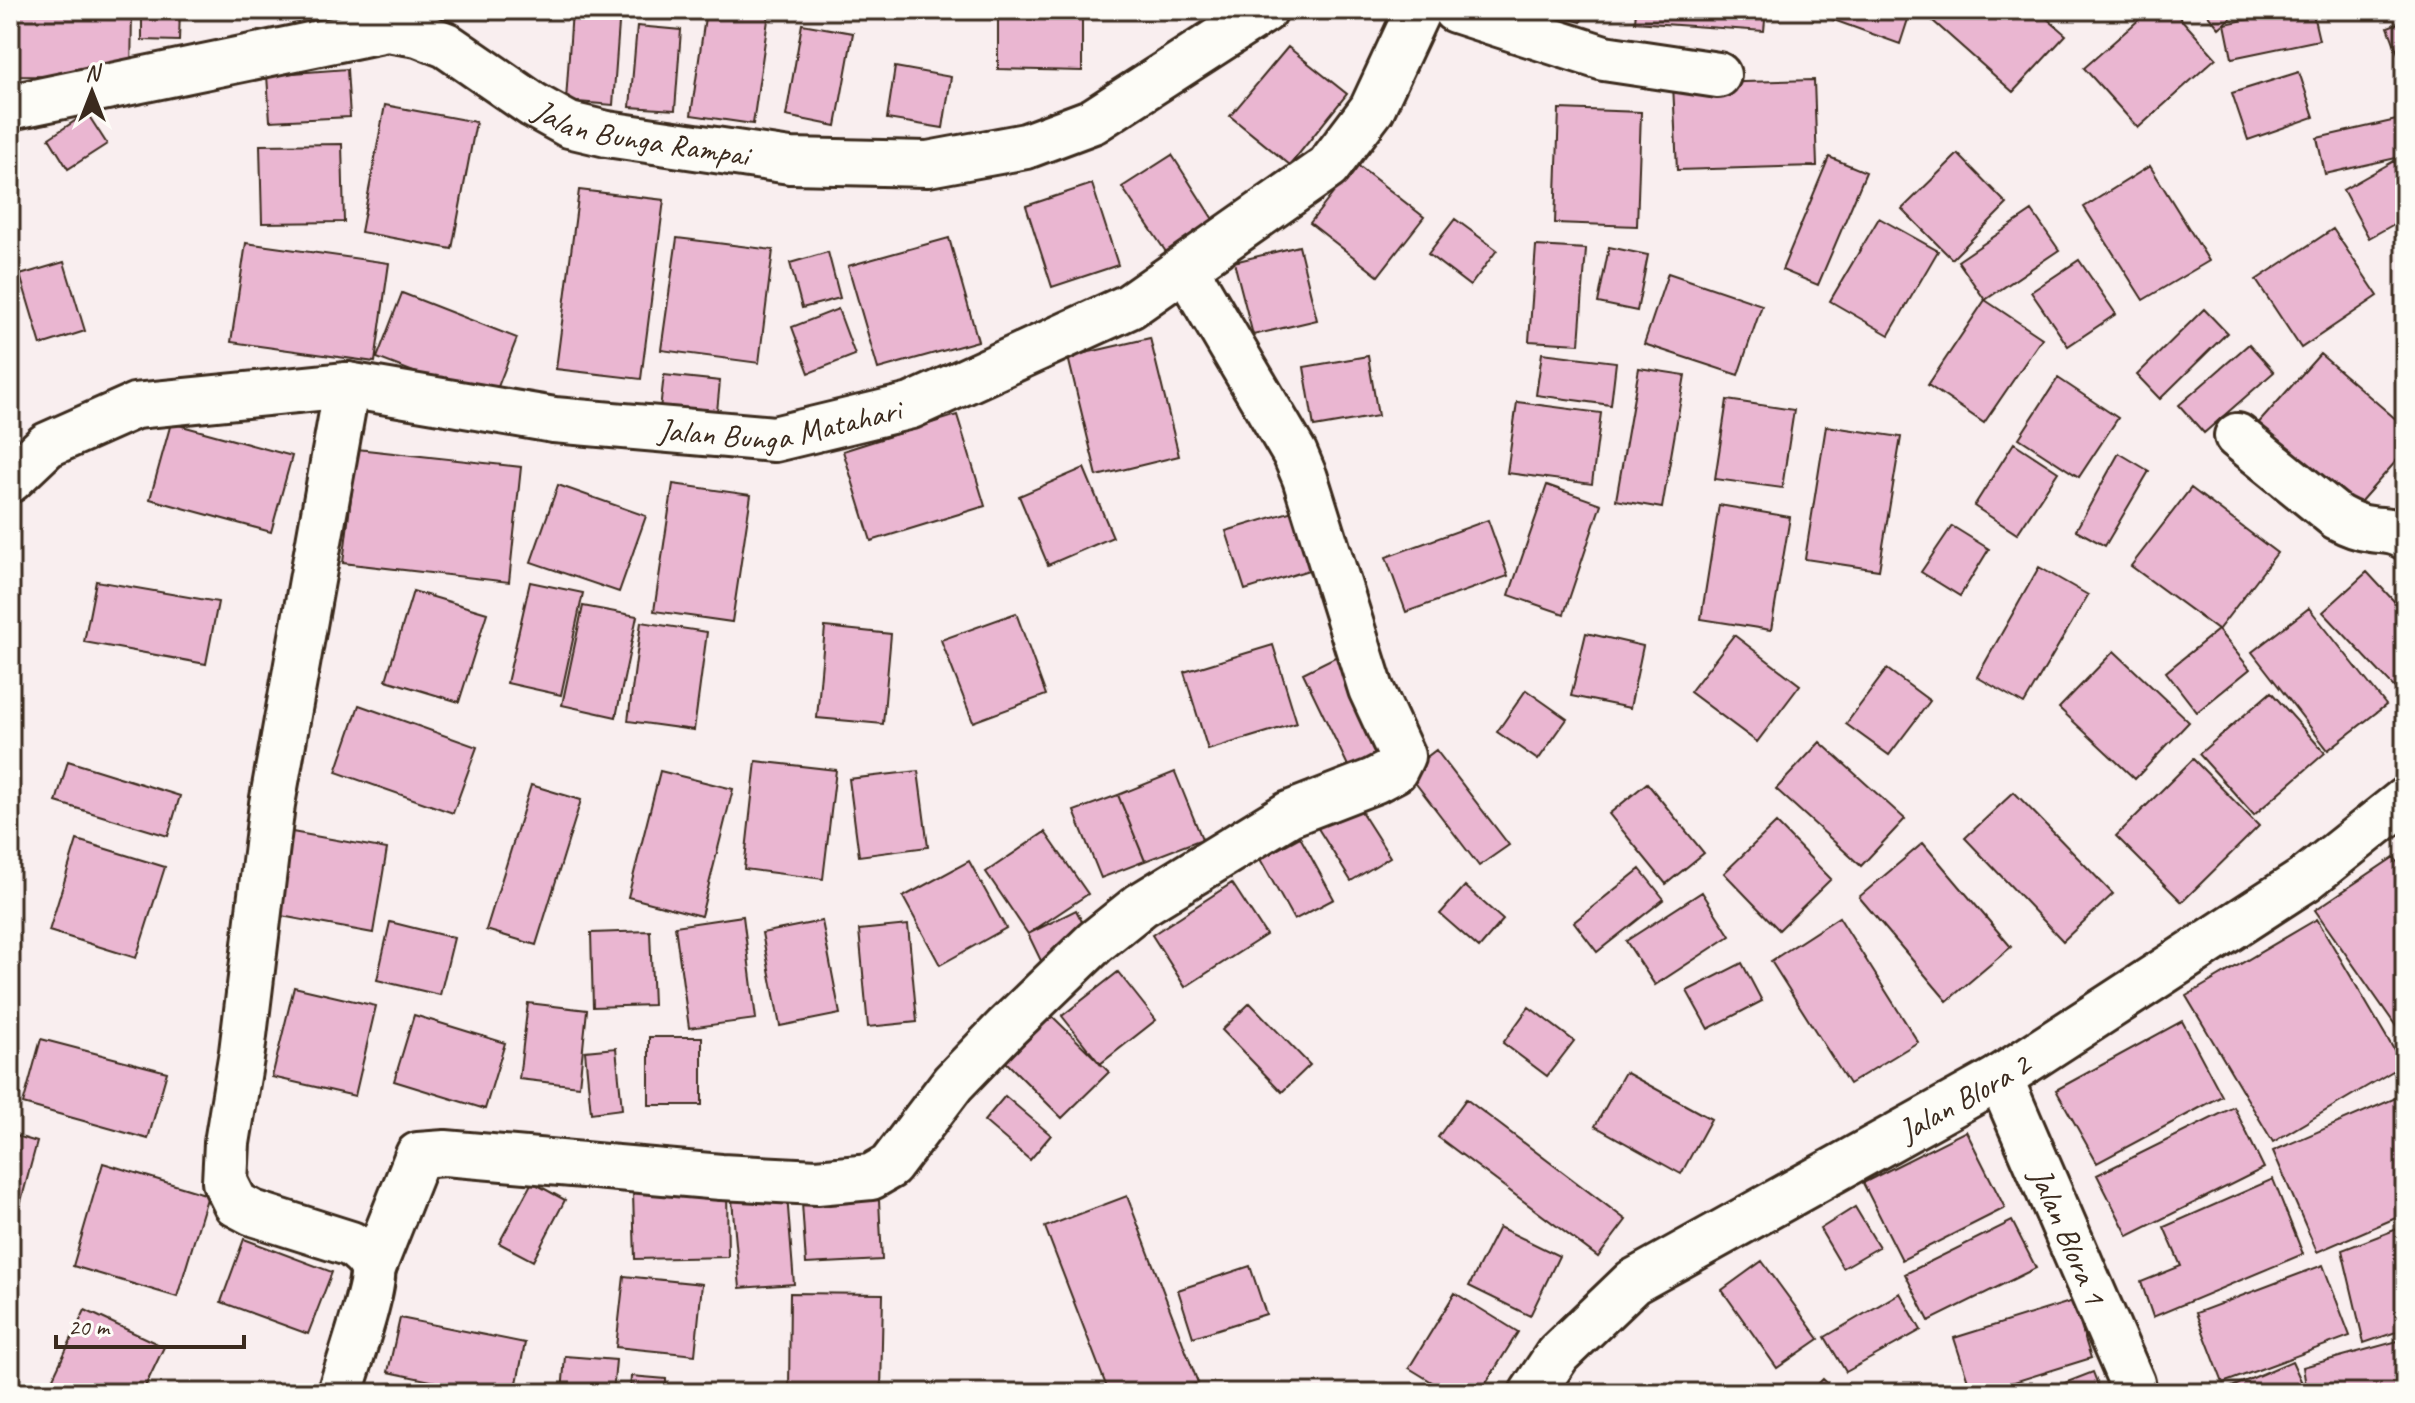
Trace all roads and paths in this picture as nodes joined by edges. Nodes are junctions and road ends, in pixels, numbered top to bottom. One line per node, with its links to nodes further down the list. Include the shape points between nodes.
1 (1265, 10): 5 (street, Jalan Bunga Rampai, via 1093,121 1026,146 928,164 790,161 569,125 446,45 387,29)
2 (1418, 10): 6 (street, Jalan Bunga Matahari, via 1372,109 1328,167)
3 (1455, 10): 4 (street, via 1604,58)
4 (1718, 75)
5 (10, 107)
6 (1186, 269): 7 (street, Jalan Bunga Matahari, via 1130,306 911,406 774,439 554,420); 13 (street, via 1305,478 1371,689 1402,756 1395,770 1289,814 1141,905 1006,1028 953,1083 890,1166 871,1177 817,1182 418,1155)
7 (347, 385): 9 (street, Jalan Bunga Matahari, via 135,406 47,445); 13 (street, via 272,804 225,1182 236,1204 351,1244)
8 (2237, 436): 10 (street, via 2337,517)
9 (10, 480)
10 (2405, 537)
11 (2405, 800): 12 (street, Jalan Blora 2, via 2306,879)
12 (2000, 1078): 15 (street, Jalan Blora 2, via 1633,1282 1558,1354); 16 (street, Jalan Blora 1)
13 (373, 1268): 14 (street)
14 (340, 1393)
15 (1532, 1393)
16 (2134, 1393)

